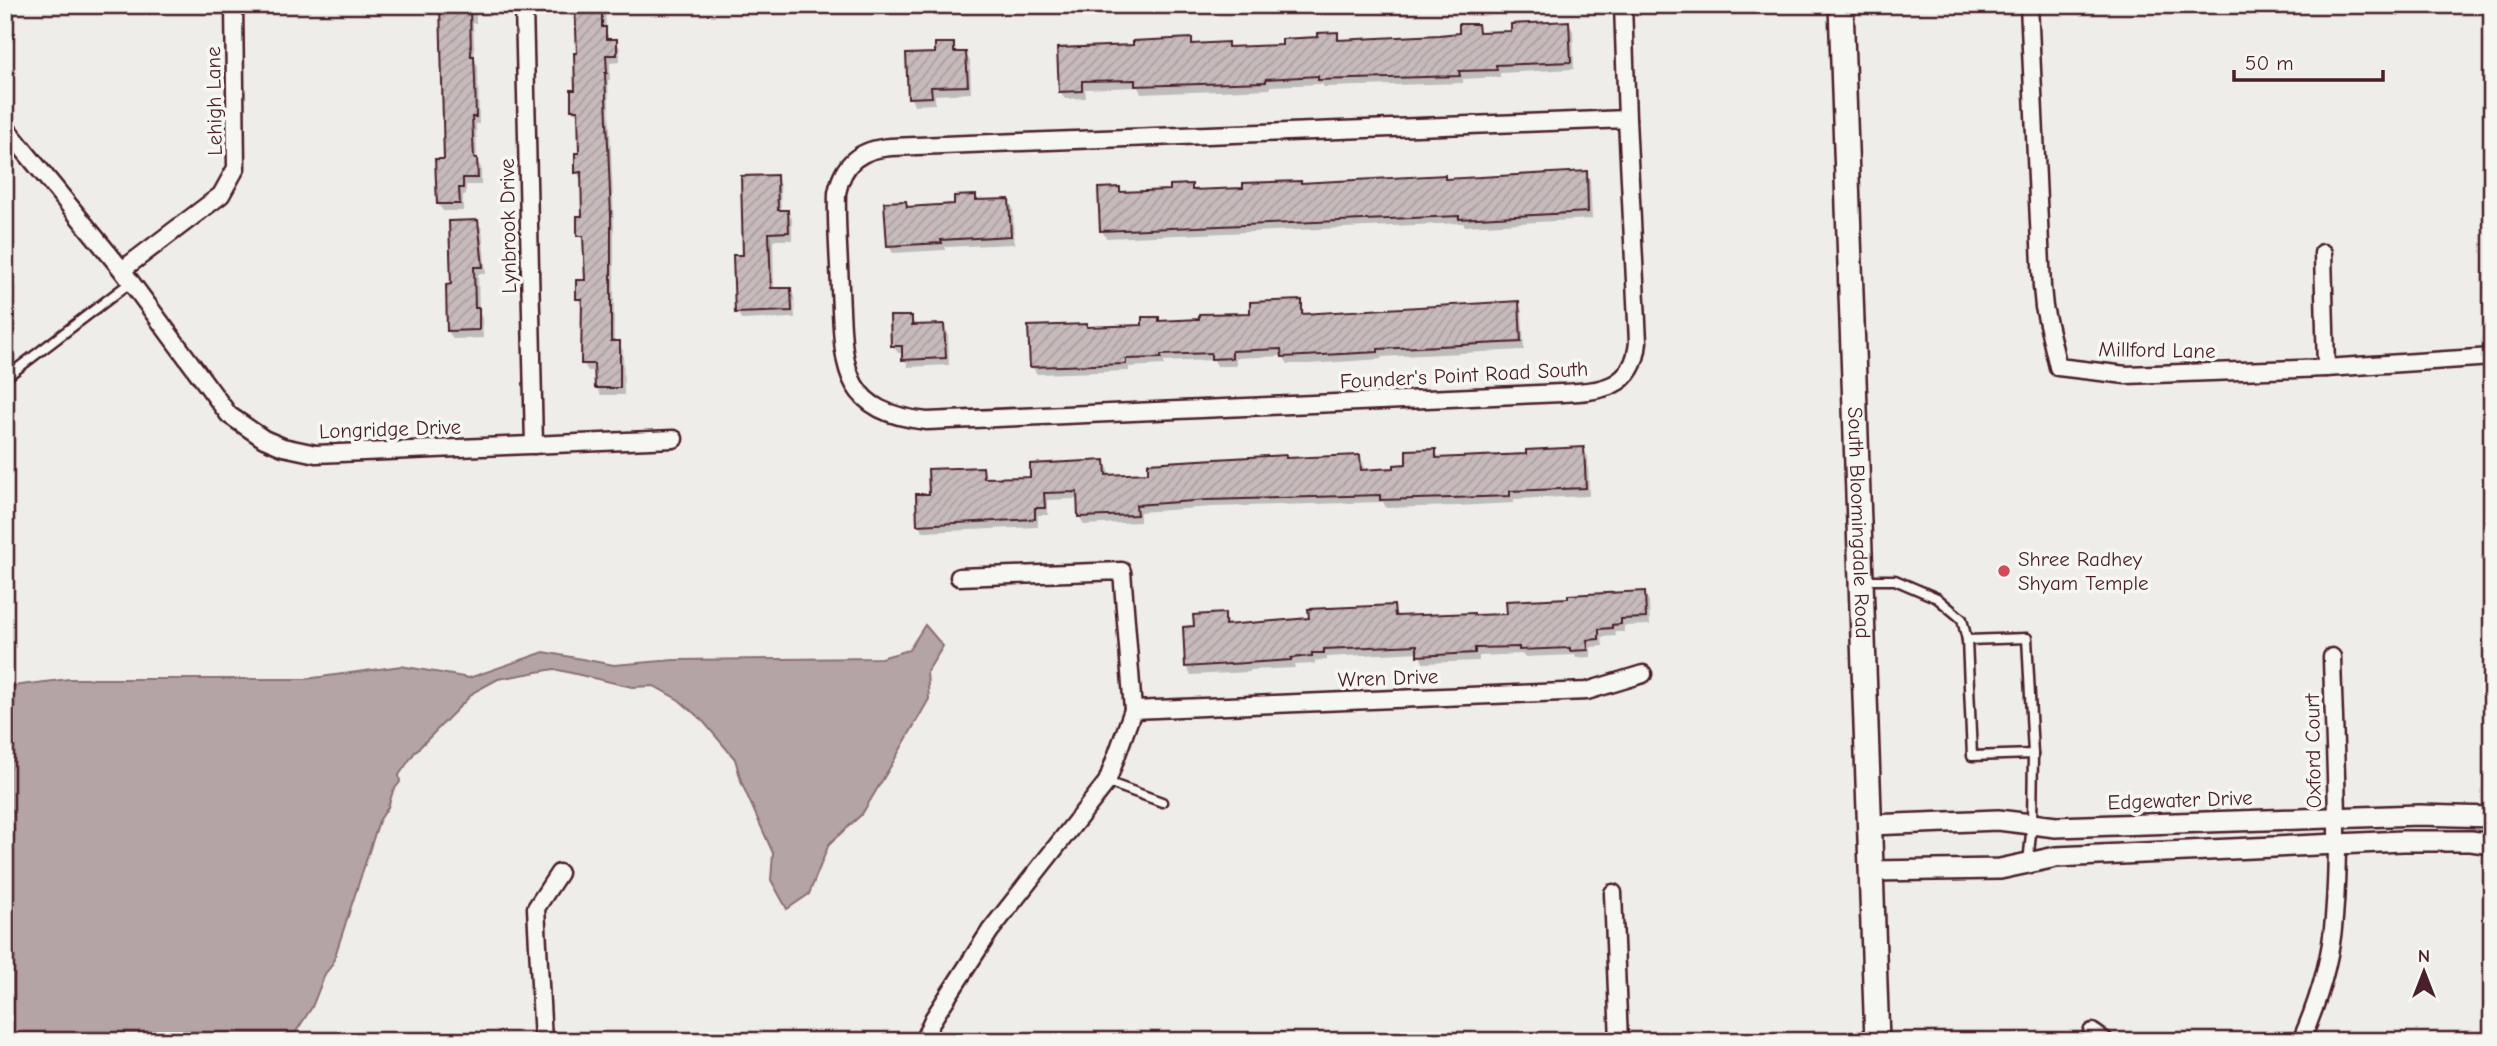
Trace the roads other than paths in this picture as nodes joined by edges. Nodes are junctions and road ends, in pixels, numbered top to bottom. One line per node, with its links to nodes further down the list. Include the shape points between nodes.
1 (234, 5): 9 (street, Lehigh Lane, via 236,168 221,195)
2 (524, 5): 16 (street, Lynbrook Drive)
3 (1623, 5): 6 (street, Founder's Point Road South)
4 (1841, 5): 18 (main road, South Bloomingdale Road)
5 (2029, 5): 11 (street, via 2042,287)
6 (1628, 119): 6 (street, Founder's Point Road South, via 1638,342 1633,366 1607,387 1570,393 927,421 888,414 873,406 849,372 843,345 837,192 844,172 867,150)
7 (5, 127): 9 (street, Longridge Drive)
8 (2323, 253): 12 (street)
9 (126, 276): 13 (lane); 16 (street, Longridge Drive, via 229,415 283,447 316,454)
10 (2492, 357): 12 (street, Millford Lane)
11 (2059, 367): 12 (street, Millford Lane, via 2126,375); 14 (street)
12 (2326, 368)
13 (5, 378)
14 (2048, 381)
15 (674, 439): 16 (street, Longridge Drive)
16 (534, 445)
17 (959, 577): 22 (street, via 1122,571)
18 (1861, 580): 19 (lane, via 1895,580 1937,598 1962,619); 29 (main road, South Bloomingdale Road)
19 (1967, 640): 23 (lane, via 2027,638); 23 (lane, via 1972,756)
20 (2332, 657): 26 (street, Oxford Court)
21 (1643, 674): 22 (street, Wren Drive, via 1587,691)
22 (1133, 710): 24 (street)
23 (2033, 754): 28 (lane)
24 (1107, 782): 25 (lane); 37 (street, via 990,931)
25 (1162, 802)
26 (2336, 817): 27 (street, Edgewater Drive); 28 (street, Edgewater Drive, via 2056,827); 30 (street, Oxford Court)
27 (2492, 817)
28 (2032, 824): 29 (street, Edgewater Drive, via 1998,820); 32 (lane)
29 (1870, 825): 33 (main road, South Bloomingdale Road)
30 (2336, 844): 31 (street, via 2437,840); 32 (street, via 2056,857); 40 (street, Oxford Court, via 2334,919 2325,971)
31 (2492, 844)
32 (2028, 863): 33 (street, via 2000,869)
33 (1871, 871): 39 (main road, South Bloomingdale Road)
34 (559, 873): 36 (street, via 536,908)
35 (1612, 893): 38 (street)
36 (542, 1041)
37 (923, 1041)
38 (1619, 1041)
39 (1877, 1041)
40 (2301, 1041)

